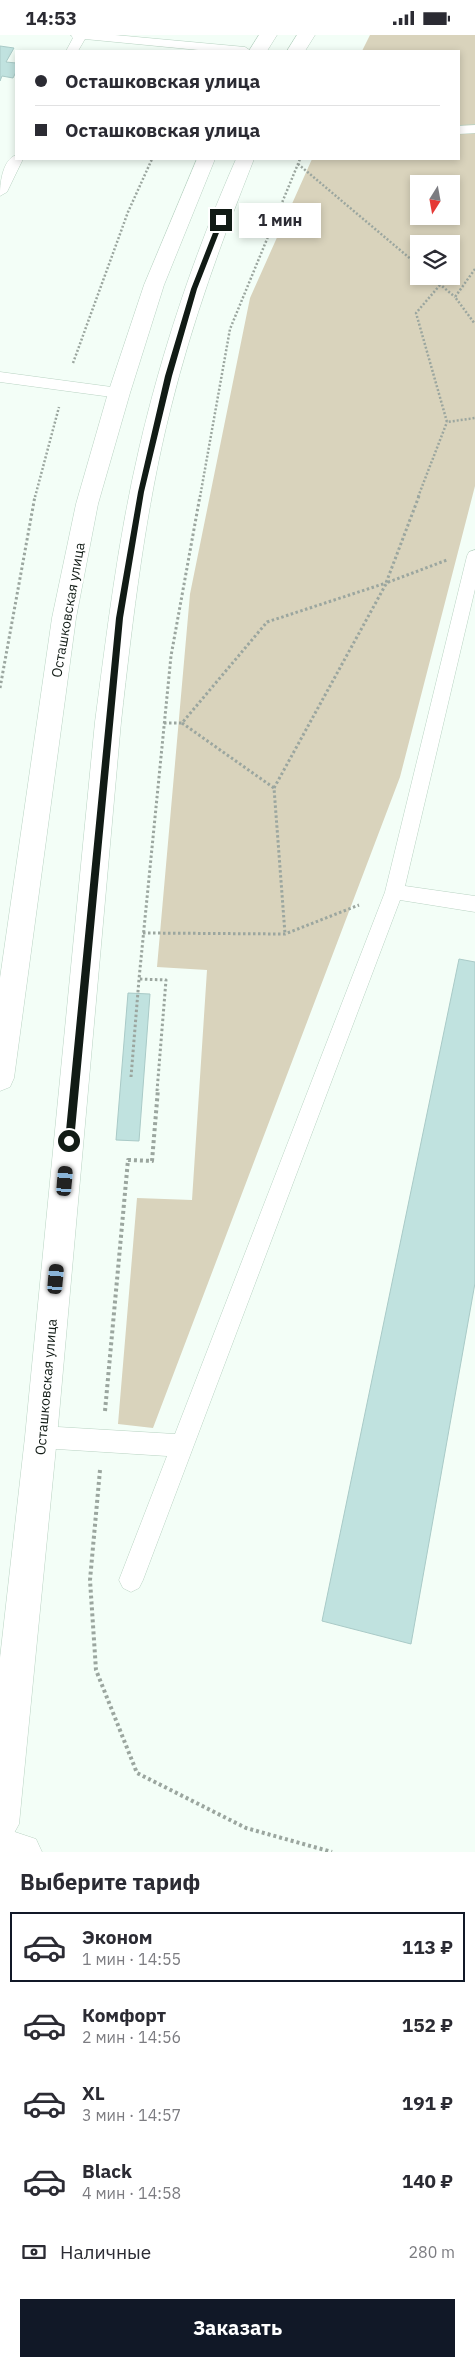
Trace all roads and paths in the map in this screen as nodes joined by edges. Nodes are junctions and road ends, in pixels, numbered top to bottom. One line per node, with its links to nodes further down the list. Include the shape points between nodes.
1 (79, 35): 4 (lane); 5 (lane)
2 (268, 35): 6 (main road)
3 (306, 35): 7 (main road)
4 (72, 50)
5 (235, 50)
6 (259, 50)
7 (297, 50)
8 (475, 129): 9 (lane)
9 (460, 130)
10 (16, 160): 16 (lane)
11 (152, 160): 23 (path, via 128,212)
12 (206, 160): 25 (main road, Осташковская улица, via 154,285)
13 (245, 160): 42 (main road, Осташковская улица, via 194,289 169,376 141,492 120,618)
14 (300, 160): 15 (path)
15 (298, 164): 17 (path); 32 (path, via 230,329 171,656)
16 (0, 192)
17 (410, 259)
18 (475, 269): 20 (path)
19 (440, 285): 20 (path); 27 (path, via 416,313)
20 (455, 297): 21 (path)
21 (475, 324)
22 (3, 378): 23 (lane); 24 (lane)
23 (65, 386): 25 (lane); 31 (path, via 37,486)
24 (0, 393)
25 (119, 393): 41 (main road, Осташковская улица, via 88,504 64,617)
26 (475, 418): 27 (path)
27 (447, 422): 30 (path)
28 (475, 556): 35 (lane)
29 (448, 560): 30 (path)
30 (386, 583): 33 (path, via 267,622); 34 (path)
31 (0, 688)
32 (164, 723): 33 (path); 37 (path)
33 (182, 723): 34 (path)
34 (274, 788): 38 (path)
35 (394, 892): 36 (lane); 38 (path); 44 (lane)
36 (475, 904)
37 (143, 933): 38 (path); 39 (path)
38 (284, 934)
39 (139, 979): 40 (path); 43 (path, via 166,979 152,1161 128,1160)
40 (131, 1077)
41 (0, 1078)
42 (41, 1437): 43 (lane); 46 (main road, Осташковская улица)
43 (102, 1441): 44 (lane); 49 (path, via 90,1580 96,1670 137,1773 246,1828)
44 (182, 1446): 45 (lane)
45 (131, 1580)
46 (0, 1824)
47 (0, 1846): 48 (main road)
48 (23, 1852)
49 (332, 1852)

